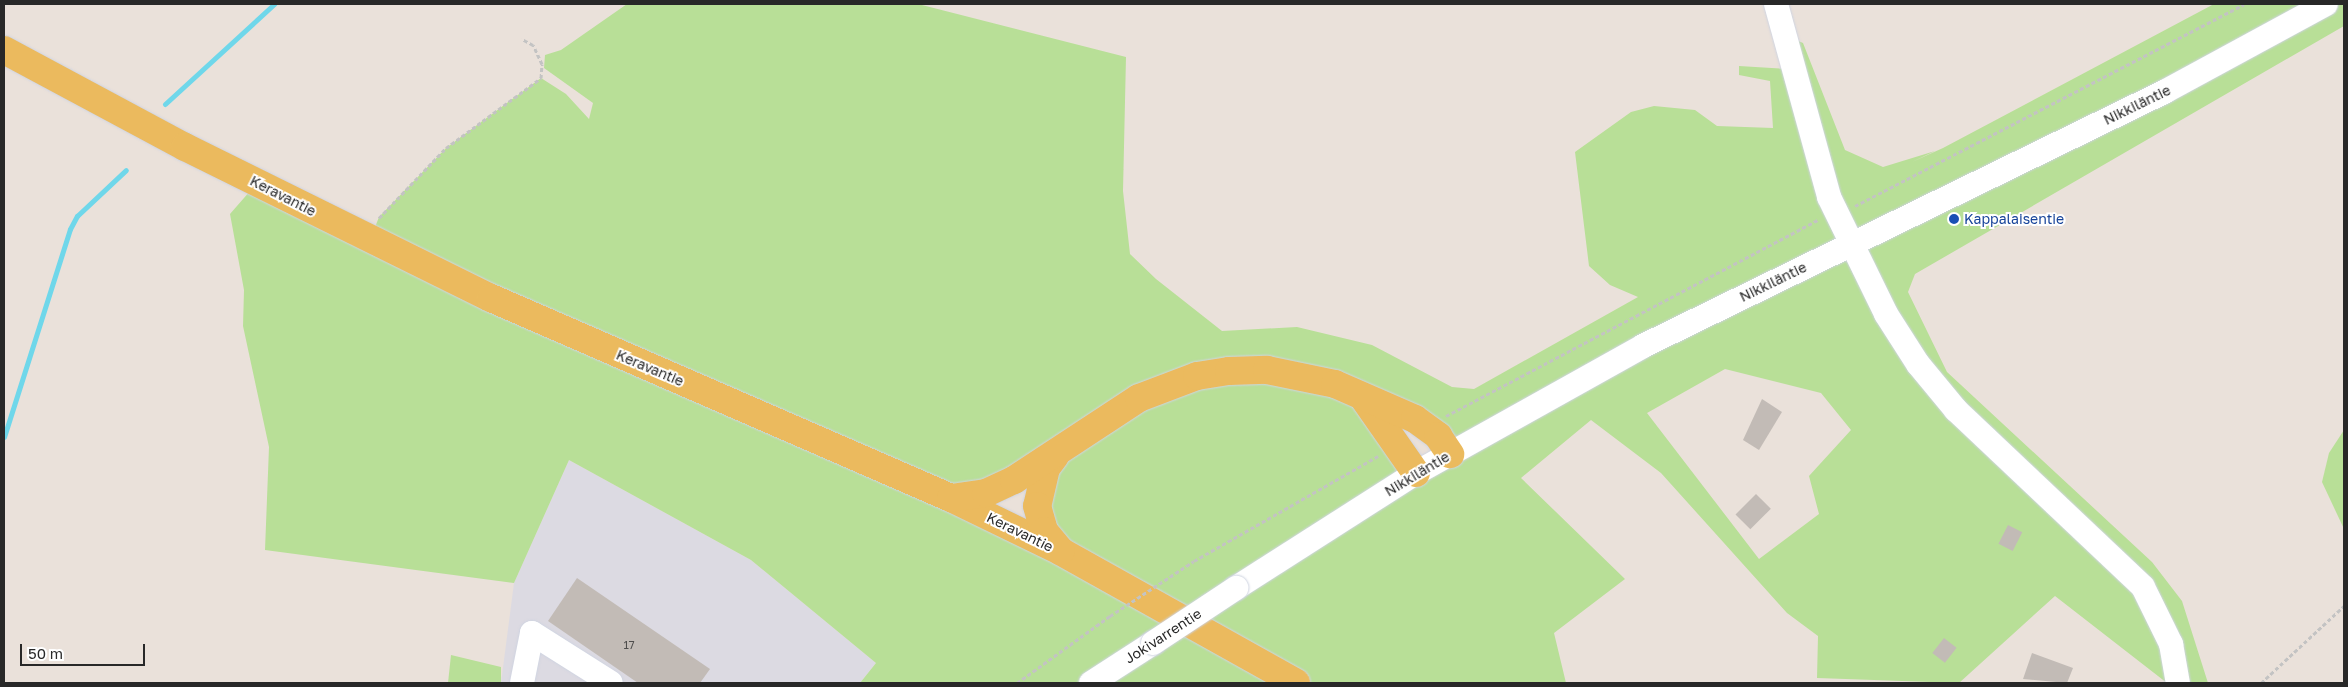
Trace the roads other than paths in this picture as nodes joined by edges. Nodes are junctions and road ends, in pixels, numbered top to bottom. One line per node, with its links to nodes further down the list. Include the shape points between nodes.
1 (1776, 4): 4 (street, via 1829,197)
2 (2326, 4): 4 (street, Nikkiläntie, via 2164,92)
3 (4, 50): 9 (main road, Keravantie, via 370,240 491,298)
4 (1850, 245): 7 (street, Nikkiläntie, via 1643,346); 16 (street, via 1896,331 1956,410 2143,587 2171,644)
5 (1359, 393): 6 (main road, via 1300,375 1267,370 1197,376 1117,410); 7 (main road, via 1427,427); 8 (main road, via 1379,414)
6 (1057, 452): 9 (main road, via 986,493); 10 (main road, via 1046,468 1037,506 1044,531)
7 (1450, 454): 8 (street, Nikkiläntie)
8 (1416, 473): 11 (street, Nikkiläntie)
9 (951, 498): 10 (main road, Keravantie)
10 (1062, 552): 15 (main road, Keravantie)
11 (1236, 588): 14 (street, Jokivarrentie, bridge)
12 (522, 683): 13 (street, via 532,633)
13 (611, 683)
14 (1091, 683)
15 (1296, 683)
16 (2178, 683)

